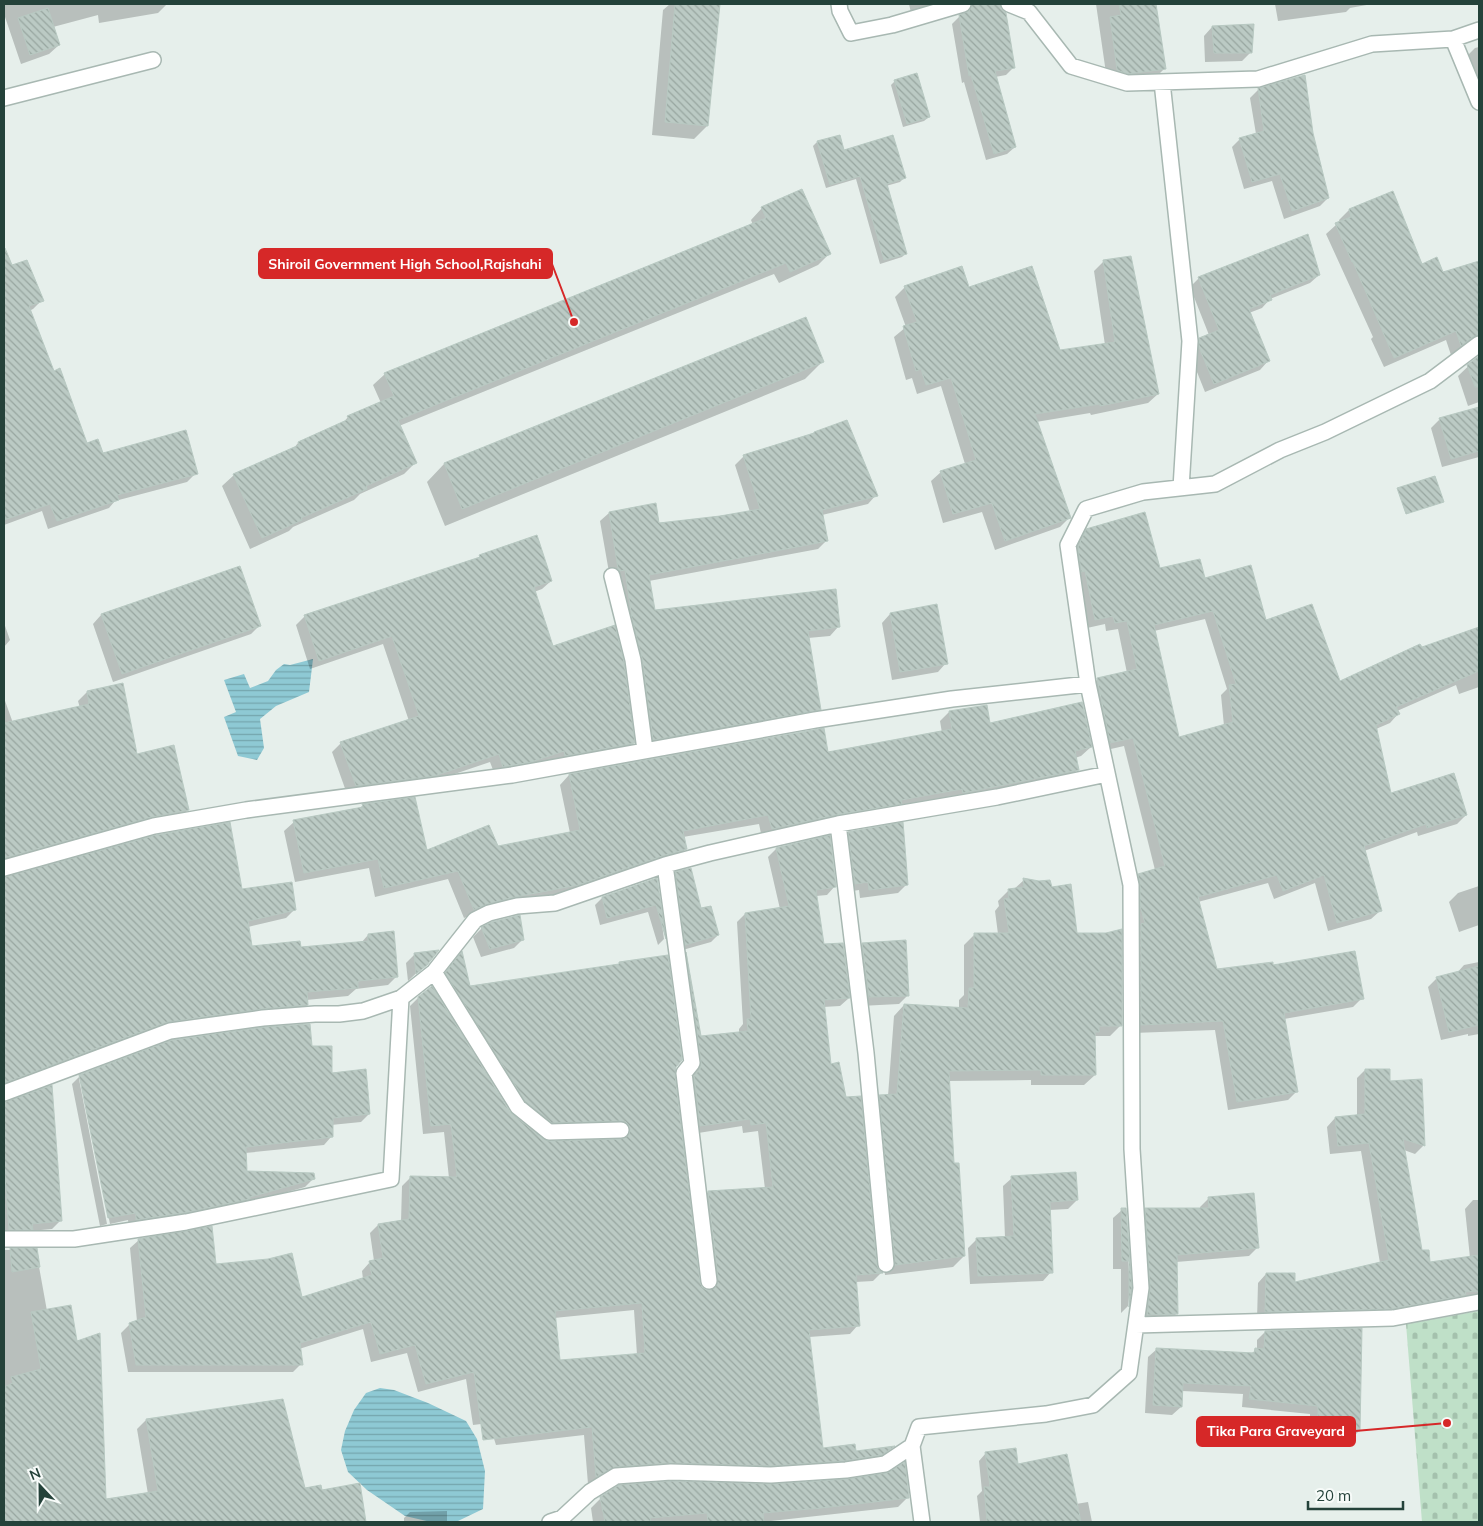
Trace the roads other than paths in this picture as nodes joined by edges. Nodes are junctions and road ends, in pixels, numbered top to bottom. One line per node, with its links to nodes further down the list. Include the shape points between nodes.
1 (840, 4): 2 (street, via 851,33)
2 (964, 4)
3 (1009, 4): 7 (street, via 1029,12 1071,66 1127,83)
4 (1479, 30): 5 (street)
5 (1453, 39): 7 (street, via 1372,44 1258,79); 9 (street)
6 (153, 60): 8 (street)
7 (1162, 82): 11 (street, via 1190,341)
8 (4, 98)
9 (1479, 102)
10 (1479, 344): 11 (street, via 1430,381 1325,432 1280,450 1215,484)
11 (1180, 488): 13 (street, via 1143,492 1086,509 1068,545)
12 (612, 576): 14 (street, via 633,660)
13 (1088, 684): 14 (street, via 952,699); 15 (street)
14 (645, 750): 18 (street, via 512,775 255,808 163,824)
15 (1107, 774): 16 (street, via 997,797); 27 (street, via 1131,885 1132,1149 1141,1288)
16 (838, 824): 17 (street); 24 (street, via 866,1053)
17 (665, 865): 19 (street, via 555,903 489,912 475,920); 25 (street, via 692,1063 684,1073)
18 (4, 868)
19 (434, 972): 20 (street); 22 (street, via 518,1106 549,1132)
20 (401, 998): 21 (street, via 363,1011 263,1018 170,1031); 23 (street, via 391,1179 186,1222 83,1238)
21 (4, 1093)
22 (621, 1130)
23 (4, 1238)
24 (886, 1264)
25 (709, 1281)
26 (1479, 1302): 27 (street, via 1393,1318)
27 (1136, 1325): 28 (street, via 1130,1373 1093,1405 1046,1414 919,1427)
28 (912, 1446): 29 (street, via 885,1464 846,1470 772,1475 671,1472 616,1476 590,1492 562,1518); 30 (street)
29 (550, 1522)
30 (922, 1522)

